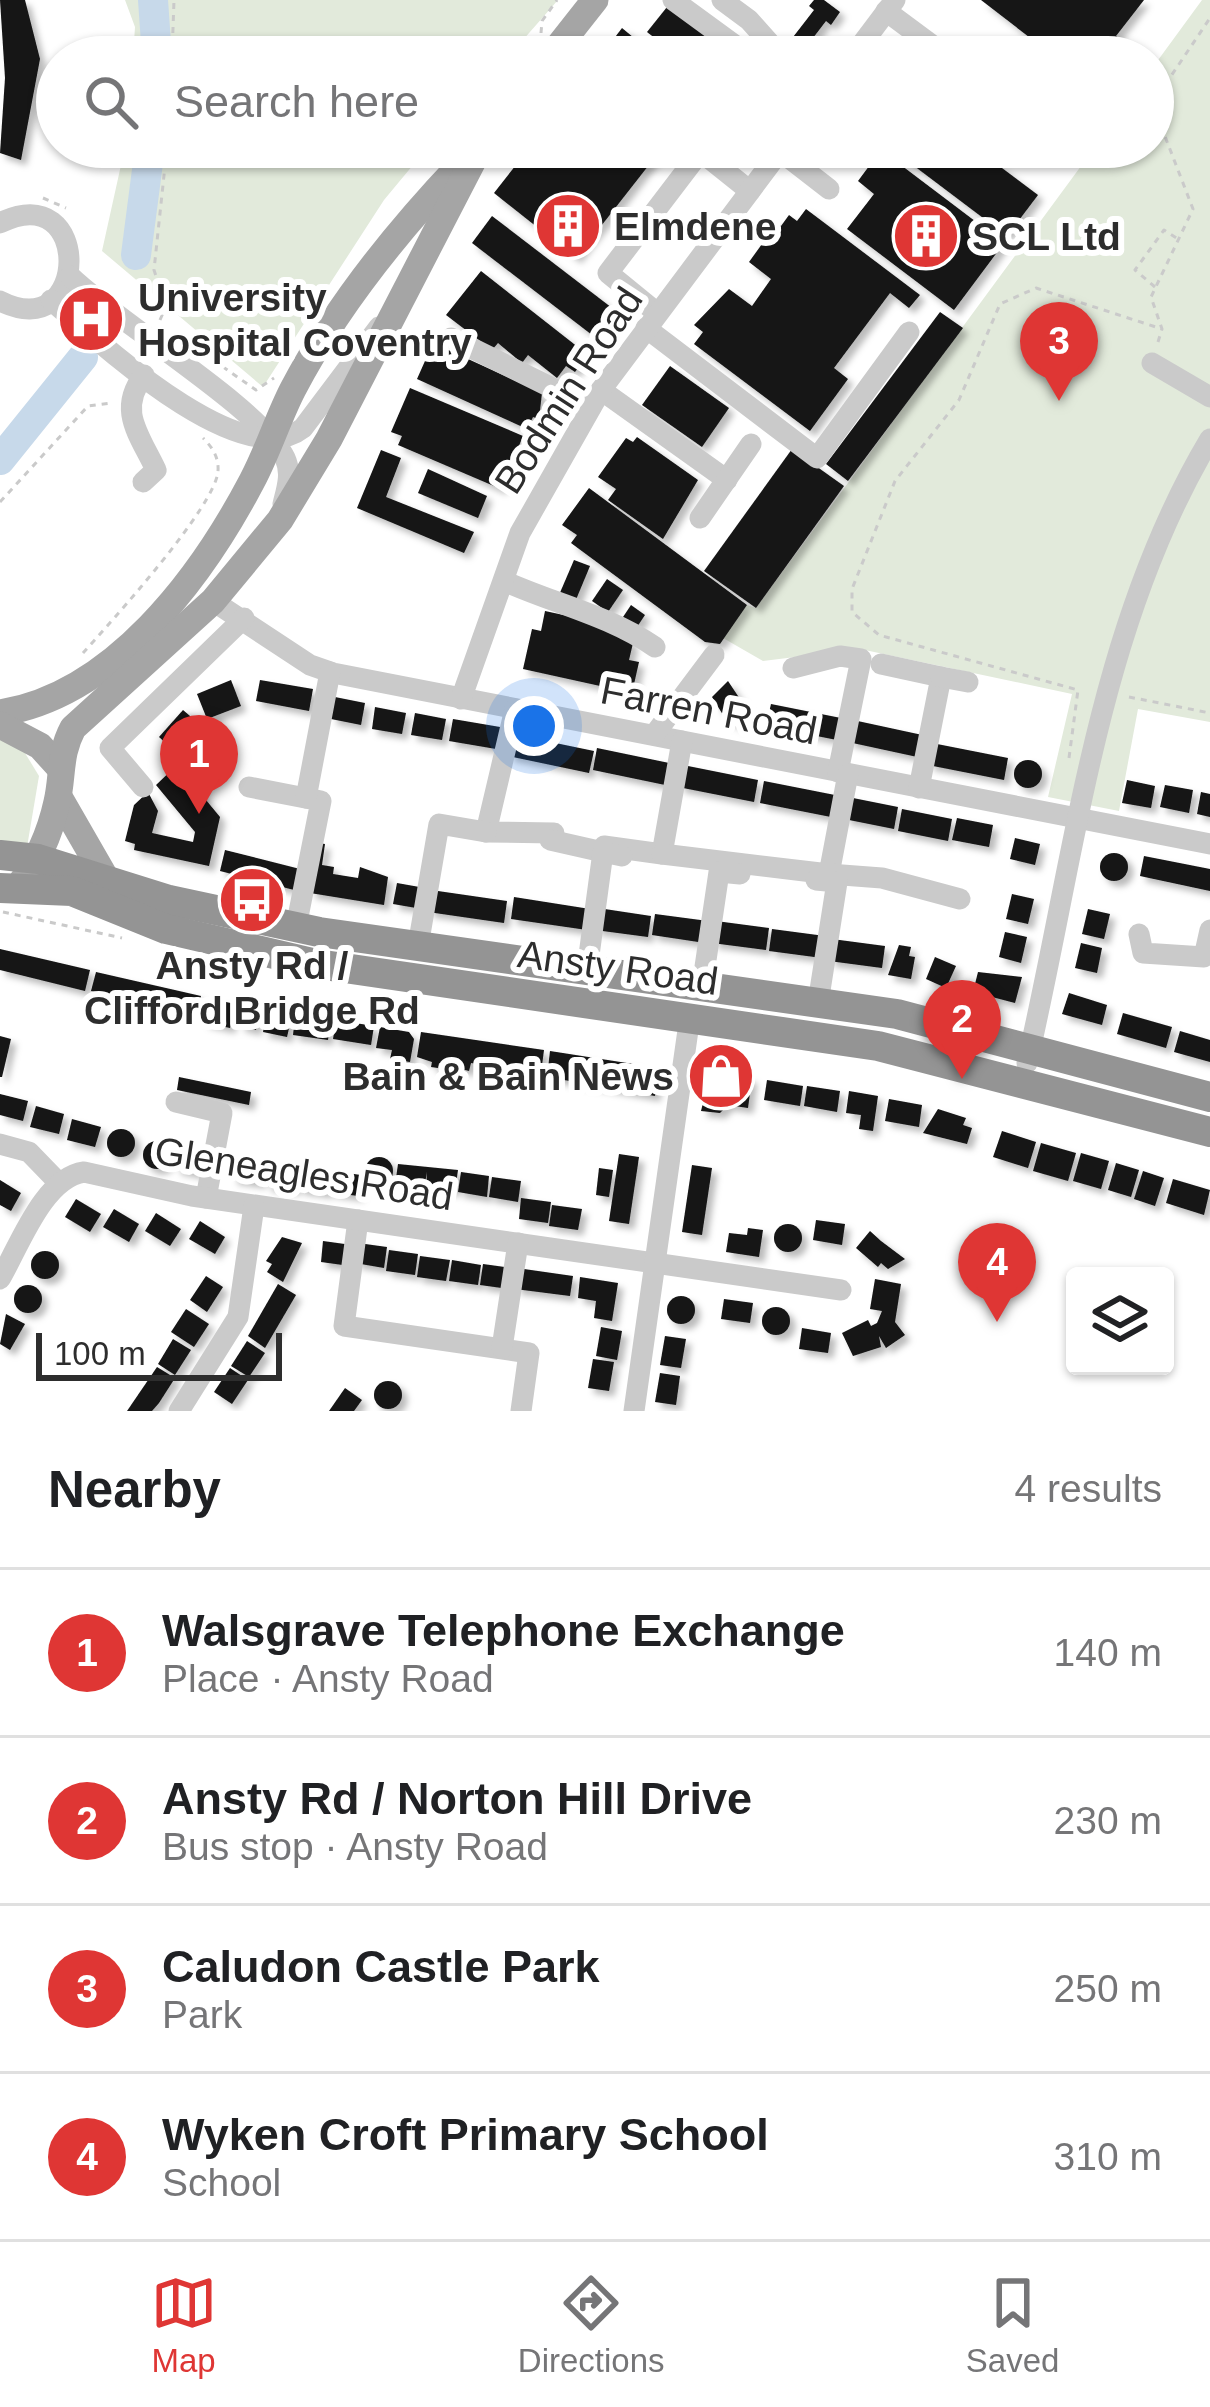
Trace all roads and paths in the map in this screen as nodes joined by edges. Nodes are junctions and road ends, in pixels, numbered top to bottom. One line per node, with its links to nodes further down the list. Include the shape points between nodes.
1 (174, 0): 8 (path)
2 (557, 0): 9 (path)
3 (595, 0): 10 (main road)
4 (673, 0): 11 (street)
5 (722, 0): 12 (street)
6 (891, 6): 13 (street); 14 (street)
7 (1210, 18): 15 (path)
8 (173, 36)
9 (539, 36)
10 (567, 36)
11 (722, 36)
12 (763, 36)
13 (868, 36)
14 (925, 36)
15 (1174, 72)
16 (1174, 160): 27 (path, via 1193,209)
17 (165, 168): 33 (path, via 154,270 166,306)
18 (458, 168): 47 (main road, via 409,218 323,340)
19 (468, 168): 32 (main road)
20 (687, 168): 34 (street, via 608,272)
21 (724, 168): 25 (street)
22 (763, 168): 25 (street, Bodmin Road)
23 (798, 168): 24 (street)
24 (829, 189)
25 (750, 191): 34 (street, Bodmin Road)
26 (0, 223): 28 (street, via 24,215 46,220 68,244)
27 (1181, 241): 29 (path); 29 (path, via 1164,230 1135,270)
28 (70, 276): 30 (street); 47 (street)
29 (1156, 288): 35 (path, via 1151,297)
30 (51, 300): 31 (street, via 26,309); 40 (street)
31 (0, 301)
32 (393, 314): 47 (street, via 303,428); 53 (main road)
33 (159, 321)
34 (652, 321): 36 (street, via 817,458); 43 (street, Bodmin Road)
35 (1162, 328): 39 (path); 75 (path, via 1036,288 1000,304 959,400 895,481 852,589 852,612 878,635 1078,690 1067,758)
36 (909, 332)
37 (177, 334): 41 (path, via 256,390)
38 (451, 338): 43 (street)
39 (1151, 363): 42 (street)
40 (144, 375): 44 (street); 47 (street, via 217,426)
41 (276, 376)
42 (1210, 397)
43 (596, 399): 49 (street); 54 (street, Bodmin Road, via 533,507)
44 (123, 401): 50 (street, via 156,470); 51 (path, via 88,406)
45 (1210, 440): 75 (street, via 1134,600)
46 (207, 441): 59 (path, via 218,473 207,503)
47 (271, 441): 53 (street, via 289,477); 69 (main road, via 227,524 131,641 55,700)
48 (751, 444): 49 (street)
49 (727, 480): 52 (street)
50 (143, 482)
51 (0, 502)
52 (700, 518)
53 (280, 520): 55 (main road)
54 (504, 581): 57 (street, via 561,608 616,621); 66 (street, Bodmin Road)
55 (214, 601): 56 (street, Farren Road); 76 (main road, via 86,713)
56 (244, 618): 62 (street, Farren Road); 72 (street)
57 (655, 647)
58 (715, 655): 73 (street)
59 (75, 663)
60 (881, 664): 63 (street)
61 (793, 668): 77 (street, via 861,659)
62 (330, 672): 66 (street, Farren Road); 82 (street)
63 (941, 677): 64 (street); 80 (street)
64 (968, 682)
65 (1120, 696): 70 (path)
66 (461, 699): 67 (street, Farren Road)
67 (515, 709): 73 (street, Farren Road); 84 (street)
68 (108, 711): 72 (street)
69 (0, 712)
70 (1210, 713)
71 (0, 725): 76 (main road, via 40,746)
72 (126, 732): 78 (street, via 110,748)
73 (653, 735): 74 (street, Farren Road)
74 (682, 741): 77 (street, Farren Road); 88 (street)
75 (1091, 764): 83 (street)
76 (59, 767): 81 (main road)
77 (843, 773): 80 (street, Farren Road); 94 (street)
78 (143, 787)
79 (249, 787): 82 (street)
80 (920, 788): 83 (street, Farren Road)
81 (59, 797): 89 (main road); 95 (main road)
82 (306, 799): 99 (street, via 321,802)
83 (1082, 818): 85 (street, Farren Road); 110 (street)
84 (486, 832): 86 (street); 103 (street, via 439,824)
85 (1210, 844)
86 (604, 849): 88 (street); 106 (street)
87 (0, 855): 89 (highway, Ansty Road)
88 (651, 856): 94 (street)
89 (38, 859): 95 (highway, Ansty Road); 97 (main road)
90 (682, 867): 91 (street)
91 (719, 872): 92 (street); 107 (street)
92 (760, 876)
93 (790, 878): 94 (street)
94 (833, 878): 96 (street); 98 (street, via 898,881); 108 (street)
95 (110, 879): 99 (highway, Ansty Road)
96 (880, 886)
97 (6, 896): 102 (path); 109 (highway, Ansty Road, via 87,894 166,929 297,960)
98 (960, 899)
99 (296, 927): 103 (highway, Ansty Road)
100 (1210, 930): 104 (street)
101 (1139, 934): 104 (street, via 1143,953)
102 (127, 939)
103 (418, 946): 105 (highway, Ansty Road)
104 (1207, 958)
105 (548, 964): 106 (highway, Ansty Road); 109 (highway, via 679,996)
106 (587, 970): 107 (highway, Ansty Road)
107 (702, 987): 108 (highway, Ansty Road)
108 (818, 1003): 110 (highway, Ansty Road)
109 (690, 1016): 111 (highway, Ansty Road, via 878,1046); 121 (street)
110 (1031, 1049): 111 (street); 112 (highway, Ansty Road)
111 (1023, 1081): 114 (highway, Ansty Road)
112 (1210, 1097)
113 (176, 1102): 117 (street, via 221,1113)
114 (1210, 1132)
115 (0, 1144): 116 (street, via 29,1152)
116 (59, 1183): 117 (street, Gleneagles Road, via 92,1172); 122 (street)
117 (206, 1198): 118 (street, Gleneagles Road)
118 (254, 1206): 119 (street, Gleneagles Road); 125 (street, via 238,1317)
119 (358, 1220): 120 (street, Gleneagles Road); 124 (street, via 344,1326)
120 (518, 1244): 121 (street, Gleneagles Road); 124 (street)
121 (654, 1262): 123 (street, Gleneagles Road); 127 (street)
122 (0, 1279)
123 (841, 1290)
124 (502, 1348): 126 (street, via 529,1353)
125 (179, 1411)
126 (521, 1411)
127 (634, 1411)

